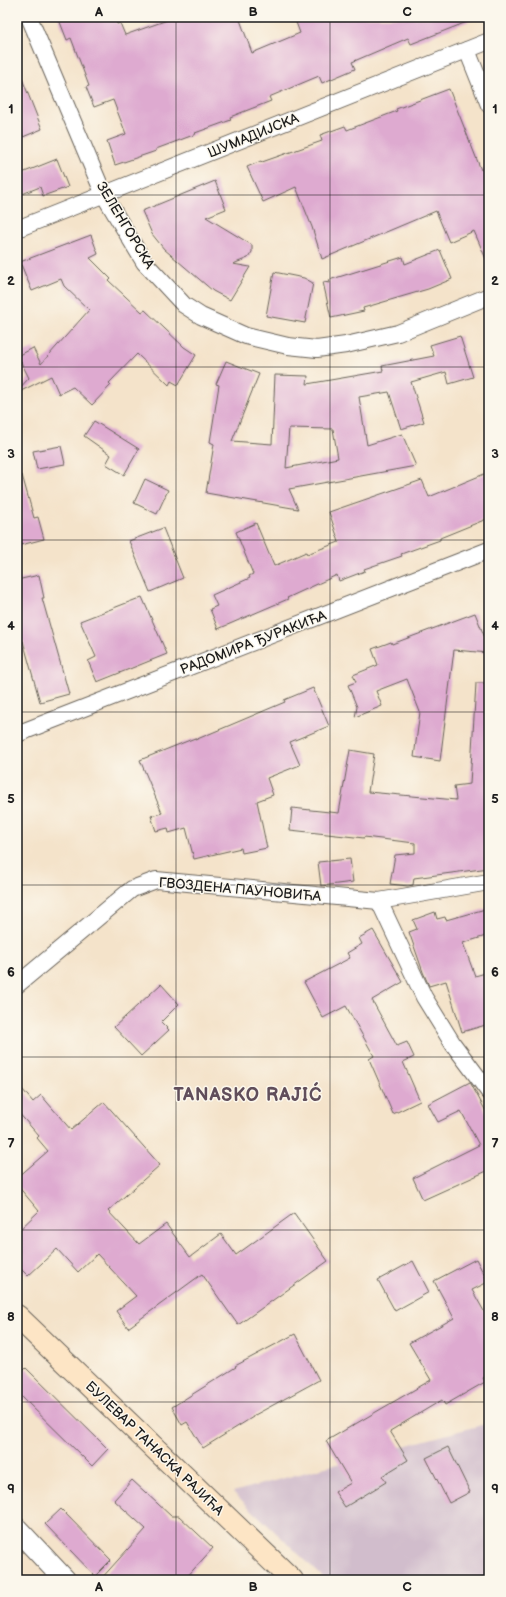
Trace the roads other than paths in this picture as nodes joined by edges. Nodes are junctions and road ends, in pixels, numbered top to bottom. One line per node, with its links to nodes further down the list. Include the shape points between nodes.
1 (29, 17): 5 (street, ЗЕЛЕНГОРСКА)
2 (489, 41): 3 (street, ШУМАДИЈСКА)
3 (467, 50): 4 (street); 5 (street, ШУМАДИЈСКА)
4 (489, 105)
5 (104, 195): 6 (street, ШУМАДИЈСКА); 7 (street, ЗЕЛЕНГОРСКА, via 144,262 184,305 246,336 288,346 317,349 346,345 398,333)
6 (17, 229)
7 (489, 296)
8 (489, 550): 9 (street, РАДОМИРА ЂУРАКИЋА)
9 (17, 734)
10 (489, 882): 11 (street, ГВОЗДЕНА ПАУНОВИЋА)
11 (378, 901): 12 (street, ГВОЗДЕНА ПАУНОВИЋА, via 156,880 132,889); 13 (street, via 424,997 453,1044)
12 (17, 985)
13 (489, 1092)
14 (17, 1316): 17 (main road, БУЛЕВАР ТАНАСКА РАЈИЋА)
15 (17, 1529): 16 (street)
16 (65, 1580)
17 (292, 1580)

